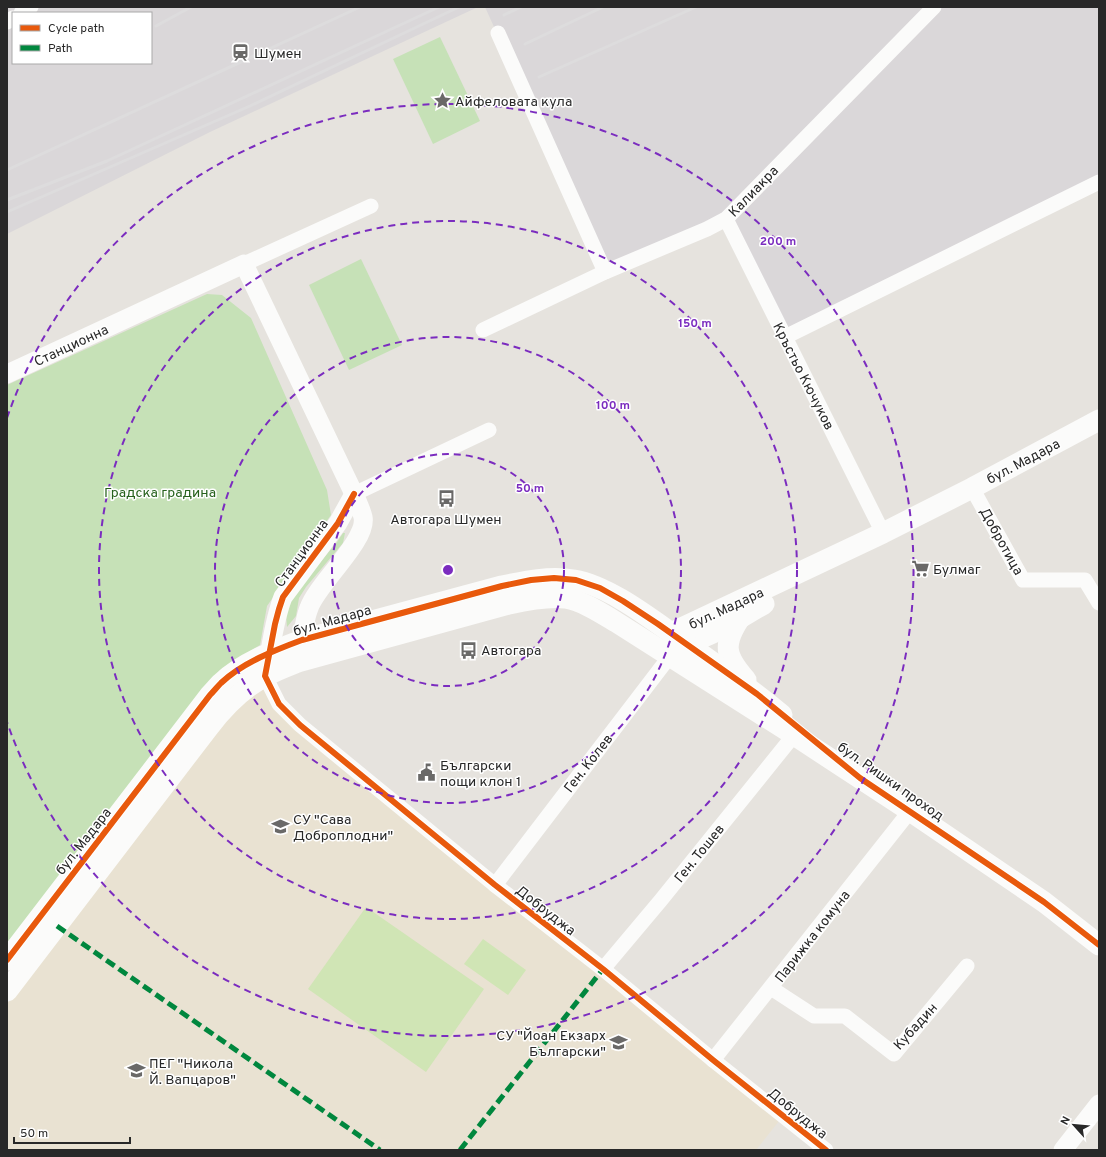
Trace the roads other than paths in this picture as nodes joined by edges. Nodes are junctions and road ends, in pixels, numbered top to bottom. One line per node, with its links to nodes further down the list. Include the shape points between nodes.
1 (934, 7): 5 (street, Калиакра)
2 (498, 33): 7 (street)
3 (1099, 182): 9 (street)
4 (371, 206): 6 (street, Станционна)
5 (726, 219): 7 (street, Калиакра); 9 (street, Кръстьо Кючуков)
6 (244, 264): 10 (street, Станционна); 14 (street)
7 (605, 272): 8 (street, Калиакра)
8 (483, 330)
9 (785, 337): 15 (street, Кръстьо Кючуков)
10 (7, 374)
11 (1099, 420): 13 (main road, бул. Мадара)
12 (489, 430): 14 (street)
13 (972, 488): 15 (main road, бул. Мадара); 16 (street, Добротица, via 1023,580 1085,580)
14 (354, 494): 18 (street, via 363,518 362,529 309,608); 20 (street, Станционна, via 338,523 284,597 278,609)
15 (883, 533): 17 (main road, бул. Мадара); 19 (main road, бул. Мадара)
16 (1099, 603)
17 (740, 618): 19 (main road, бул. Мадара, via 713,632); 23 (main road, via 729,640 730,658)
18 (302, 640): 19 (main road, бул. Мадара, via 502,586 554,578 576,580 600,588 623,601); 20 (main road, бул. Мадара); 21 (street)
19 (670, 645): 21 (main road, via 591,607 565,598 536,598); 23 (main road, бул. Ришки проход); 24 (main road, бул. Ришки проход); 27 (street, Ген. Колев)
20 (270, 652): 22 (street, Станционна); 29 (main road, бул. Мадара, via 220,683)
21 (298, 662): 22 (main road)
22 (265, 676): 27 (street, Добруджа, via 279,704 300,725); 33 (main road, via 240,693 223,709)
23 (758, 694): 25 (main road, бул. Ришки проход)
24 (794, 735): 25 (main road, бул. Ришки проход); 31 (street, Ген. Тошев)
25 (860, 778): 26 (main road, бул. Ришки проход)
26 (910, 811): 28 (main road, бул. Ришки проход, via 1044,902); 32 (street, Парижка комуна)
27 (494, 885): 31 (street, Добруджа)
28 (1099, 945)
29 (7, 960)
30 (967, 966): 32 (street, Кубадин, via 894,1054 845,1016 814,1016)
31 (603, 969): 34 (street, Добруджа)
32 (771, 988): 34 (street, Парижка комуна)
33 (7, 991)
34 (713, 1060): 36 (street, Добруджа)
35 (1099, 1104): 37 (street)
36 (826, 1150)
37 (1063, 1150)

